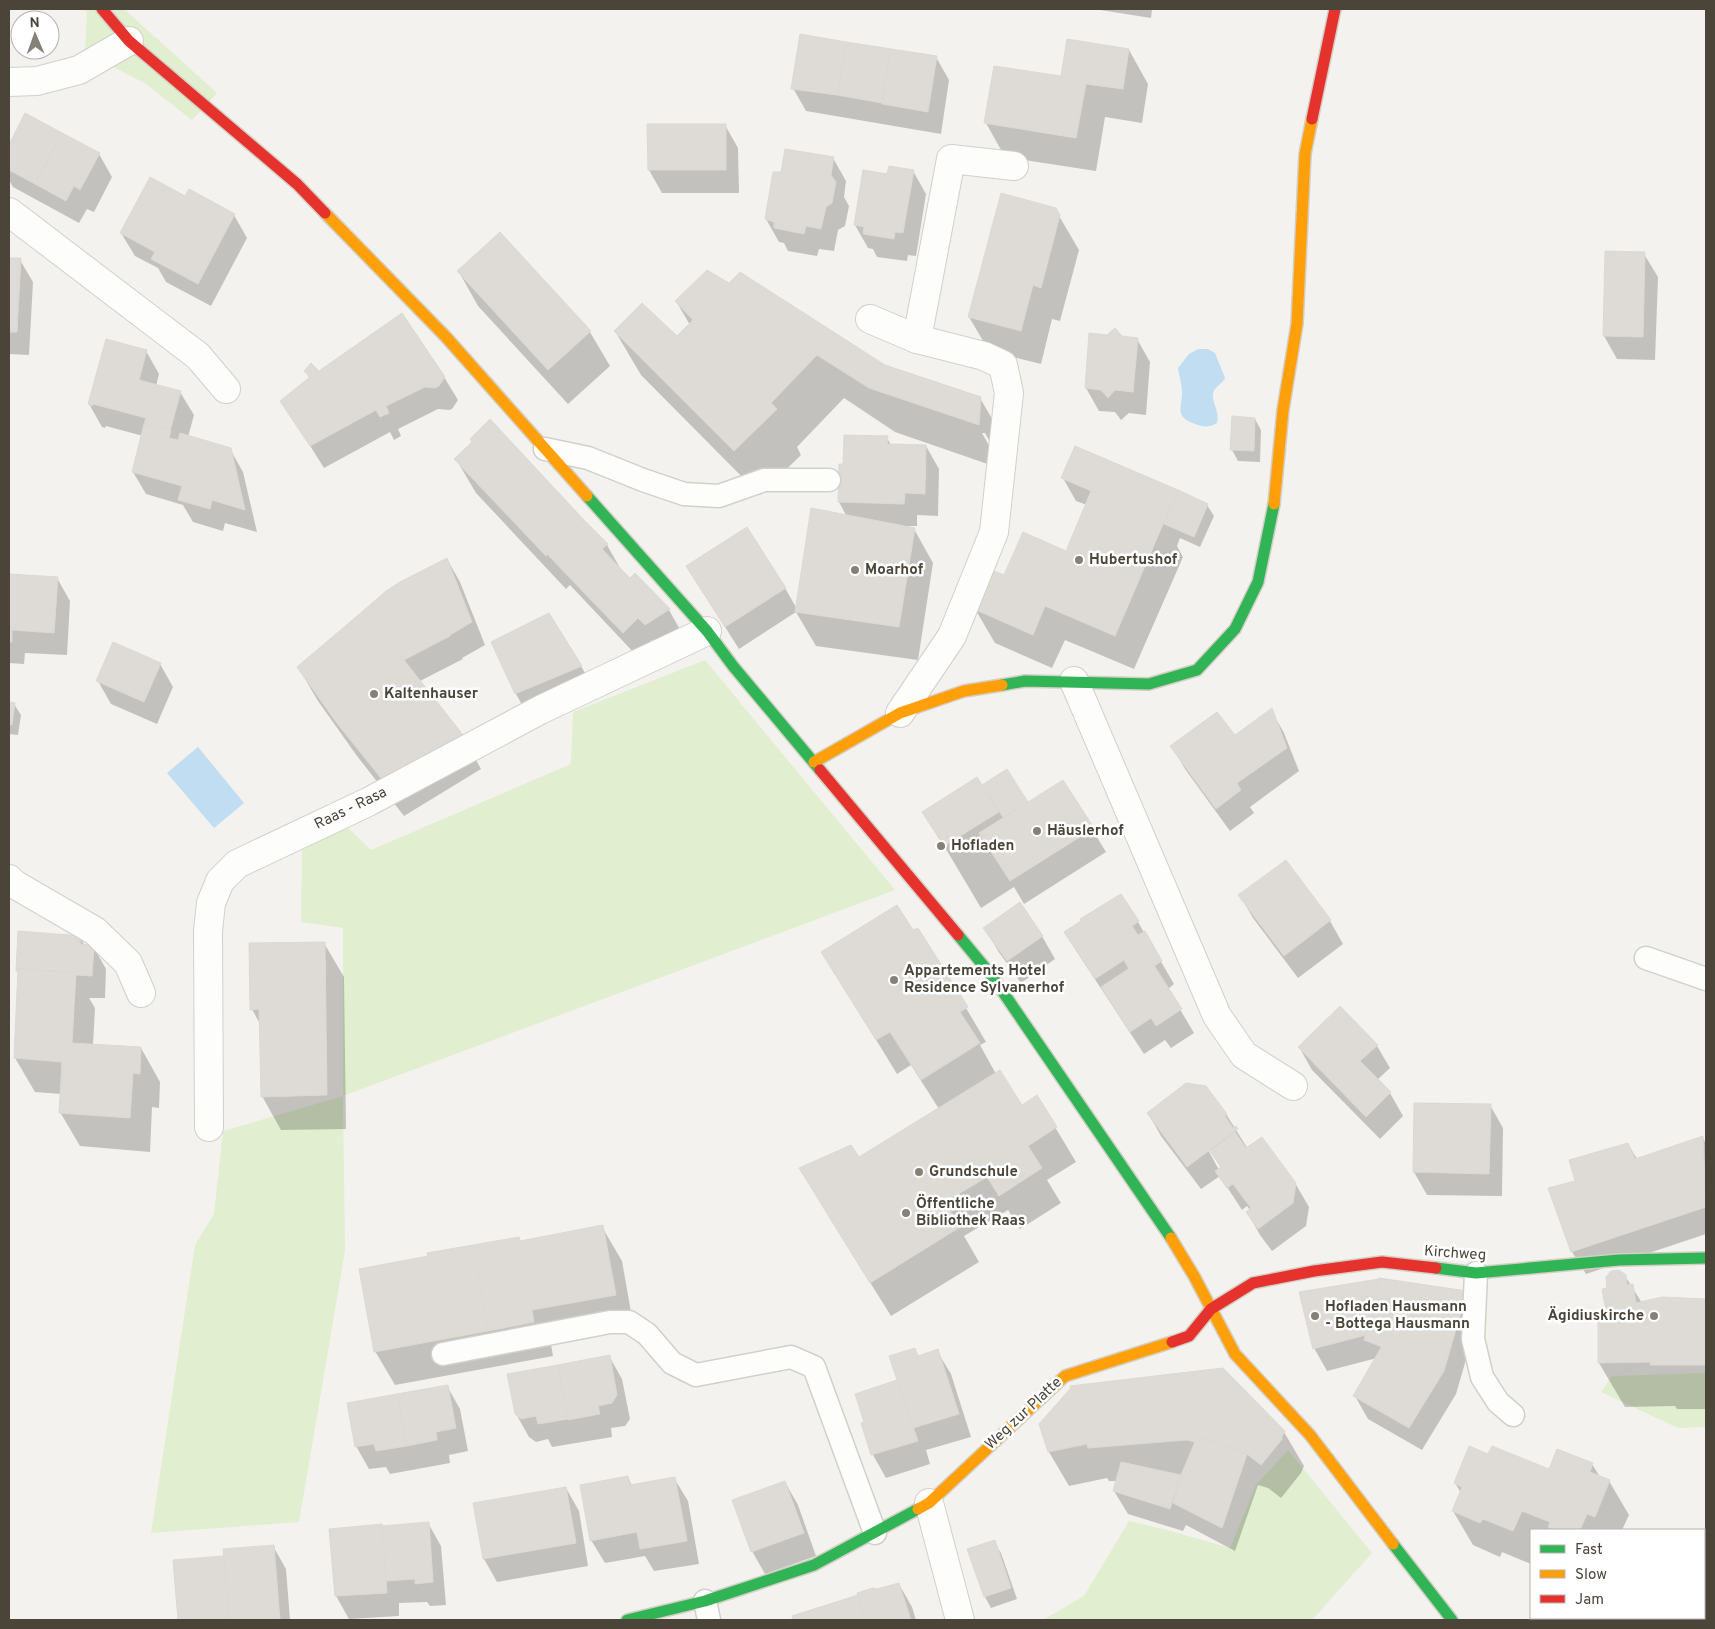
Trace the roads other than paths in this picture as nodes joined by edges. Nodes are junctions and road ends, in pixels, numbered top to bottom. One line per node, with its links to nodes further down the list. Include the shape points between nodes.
1 (102, 9): 3 (street)
2 (1335, 9): 13 (street, via 1305,154 1297,324 1283,410 1274,509 1258,582 1235,629 1197,670 1149,684)
3 (129, 41): 4 (street, via 79,70 37,81); 10 (street, via 297,184 446,337)
4 (9, 82)
5 (1014, 166): 8 (street, via 951,159)
6 (9, 212): 9 (street, via 198,356)
7 (870, 319): 8 (street)
8 (917, 340): 14 (street, via 984,356 1003,365 1009,393 994,532 952,636)
9 (226, 389)
10 (546, 449): 11 (lane, via 588,458 684,494 719,496 764,480); 12 (street)
11 (829, 480)
12 (706, 631): 15 (street); 21 (street, Raas - Rasa, via 540,710 368,802 237,864 220,881 211,903 208,931)
13 (1074, 681): 14 (street, via 1025,681 964,692); 20 (street, via 1217,1016 1244,1054)
14 (900, 713): 15 (street)
15 (814, 762): 24 (street, via 992,976 1173,1242)
16 (9, 879): 19 (street, via 95,931 128,963)
17 (1646, 958): 18 (lane)
18 (1706, 978)
19 (141, 993)
20 (1293, 1086)
21 (209, 1127)
22 (1706, 1258): 23 (street, Kirchweg, via 1619,1260)
23 (1476, 1273): 24 (street, Kirchweg, via 1382,1262 1314,1271 1253,1283); 26 (lane, via 1473,1339 1482,1377 1498,1402)
24 (1210, 1309): 27 (street, Weg zur Platte, via 1189,1336 1065,1376); 32 (street, via 1235,1354 1310,1435)
25 (443, 1354): 28 (lane, via 610,1322 629,1322 647,1334 672,1362 696,1374 791,1357 814,1367)
26 (1513, 1415)
27 (929, 1503): 28 (street, Weg zur Platte); 31 (street)
28 (875, 1533): 29 (street, Weg zur Platte, via 814,1565)
29 (707, 1611): 30 (street, Weg zur Platte)
30 (627, 1620)
31 (960, 1620)
32 (1452, 1620)

